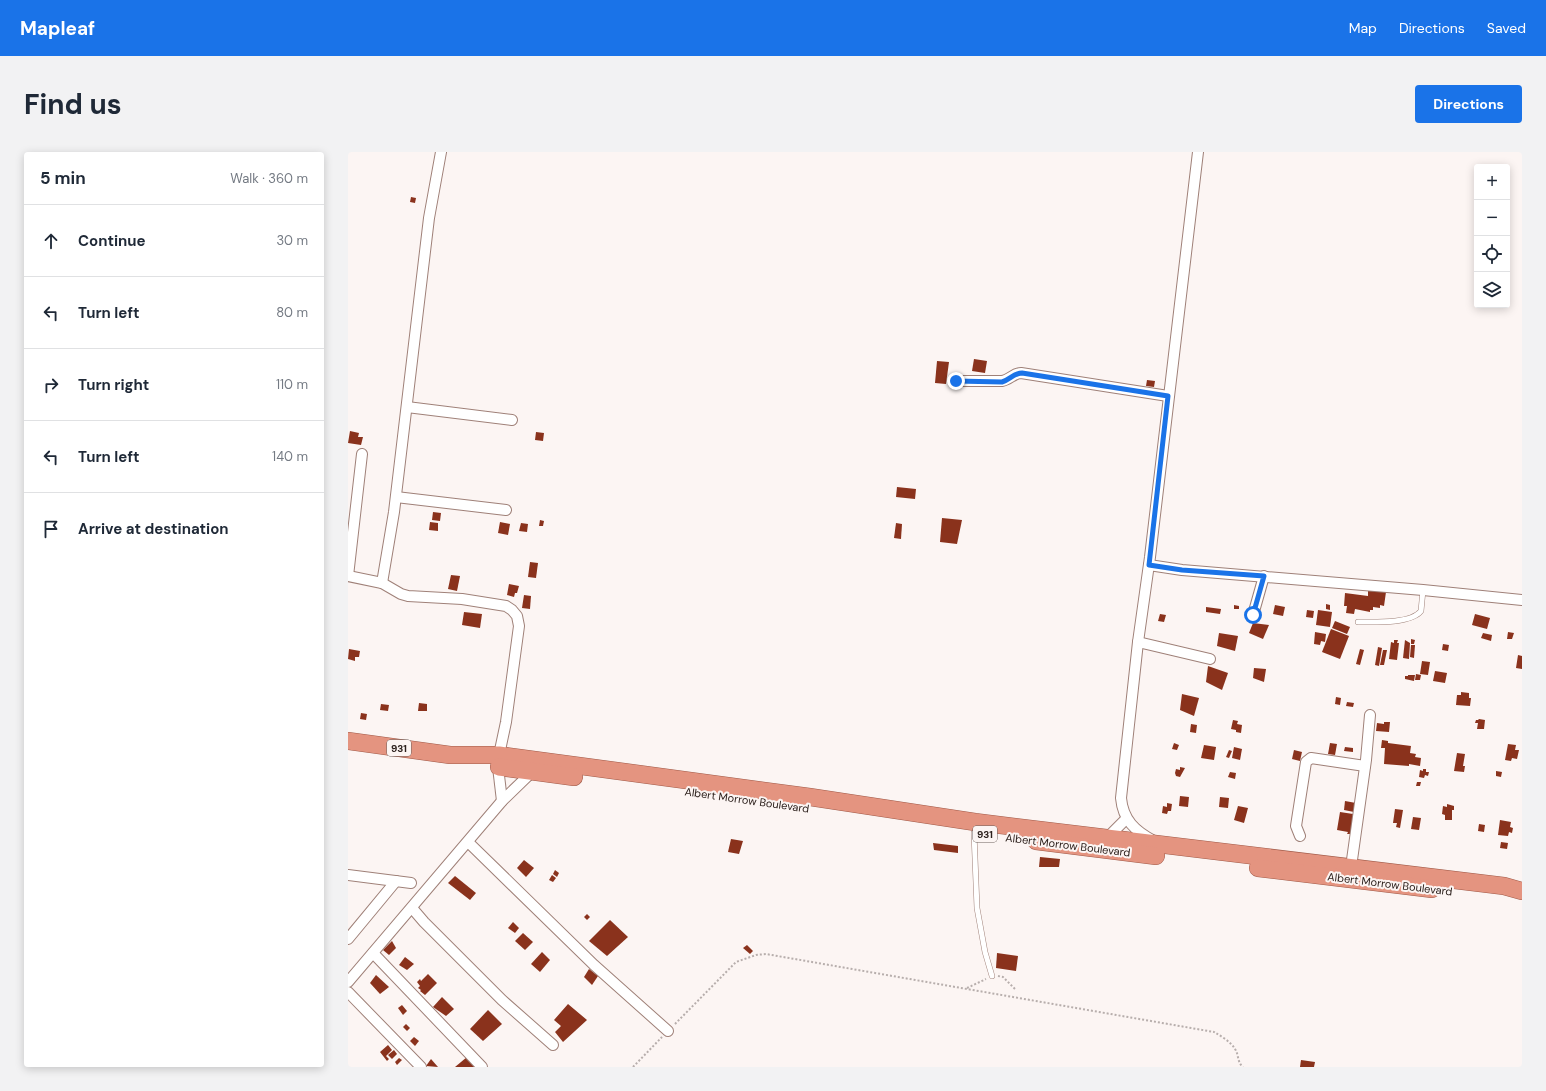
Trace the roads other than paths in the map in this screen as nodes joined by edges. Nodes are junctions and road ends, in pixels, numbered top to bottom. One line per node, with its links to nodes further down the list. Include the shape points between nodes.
1 (441, 152): 5 (street, via 429,218)
2 (1198, 152): 4 (street)
3 (956, 381): 4 (street, via 1002,382 1022,373)
4 (1168, 396): 10 (street)
5 (407, 407): 6 (street); 8 (street)
6 (512, 420)
7 (362, 454): 11 (street)
8 (396, 497): 9 (street); 13 (street)
9 (506, 510)
10 (1149, 565): 12 (street); 18 (street)
11 (348, 576): 13 (street)
12 (1264, 576): 14 (street); 16 (street)
13 (382, 583): 22 (street, via 408,596 462,599 499,605 512,610 517,616 518,626 507,714)
14 (1423, 590): 15 (street); 17 (lane, via 1421,612 1412,617)
15 (1522, 600)
16 (1253, 615)
17 (1358, 622)
18 (1138, 642): 19 (street); 26 (street, via 1121,798)
19 (1210, 658)
20 (1370, 715): 23 (street)
21 (348, 741): 22 (highway, Albert Morrow Boulevard / 931)
22 (498, 761): 24 (highway, Albert Morrow Boulevard / 931); 25 (street); 29 (highway, Albert Morrow Boulevard / 931, via 810,797 975,822)
23 (1365, 766): 28 (street, via 1311,758 1306,762 1296,826); 32 (street)
24 (532, 772): 25 (street); 27 (highway, Albert Morrow Boulevard / 931, via 801,807)
25 (502, 801): 30 (street)
26 (1126, 819): 29 (street); 31 (street, via 1139,831)
27 (974, 833): 37 (highway, Albert Morrow Boulevard / 931, via 1503,898); 41 (lane, via 977,908)
28 (1300, 836)
29 (1108, 837): 31 (highway, Albert Morrow Boulevard / 931)
30 (468, 842): 38 (street); 44 (street, via 594,965)
31 (1163, 845): 32 (highway, Albert Morrow Boulevard / 931)
32 (1351, 867): 36 (highway, Albert Morrow Boulevard / 931, via 1504,886)
33 (348, 876): 34 (street)
34 (396, 881): 35 (street); 39 (street)
35 (411, 883)
36 (1522, 891)
37 (1522, 898)
38 (412, 908): 40 (street); 45 (street, via 502,1000)
39 (348, 939)
40 (373, 953): 42 (street); 47 (street)
41 (992, 976)
42 (348, 982)
43 (348, 992): 46 (street)
44 (668, 1031)
45 (553, 1044)
46 (421, 1067)
47 (482, 1067)

